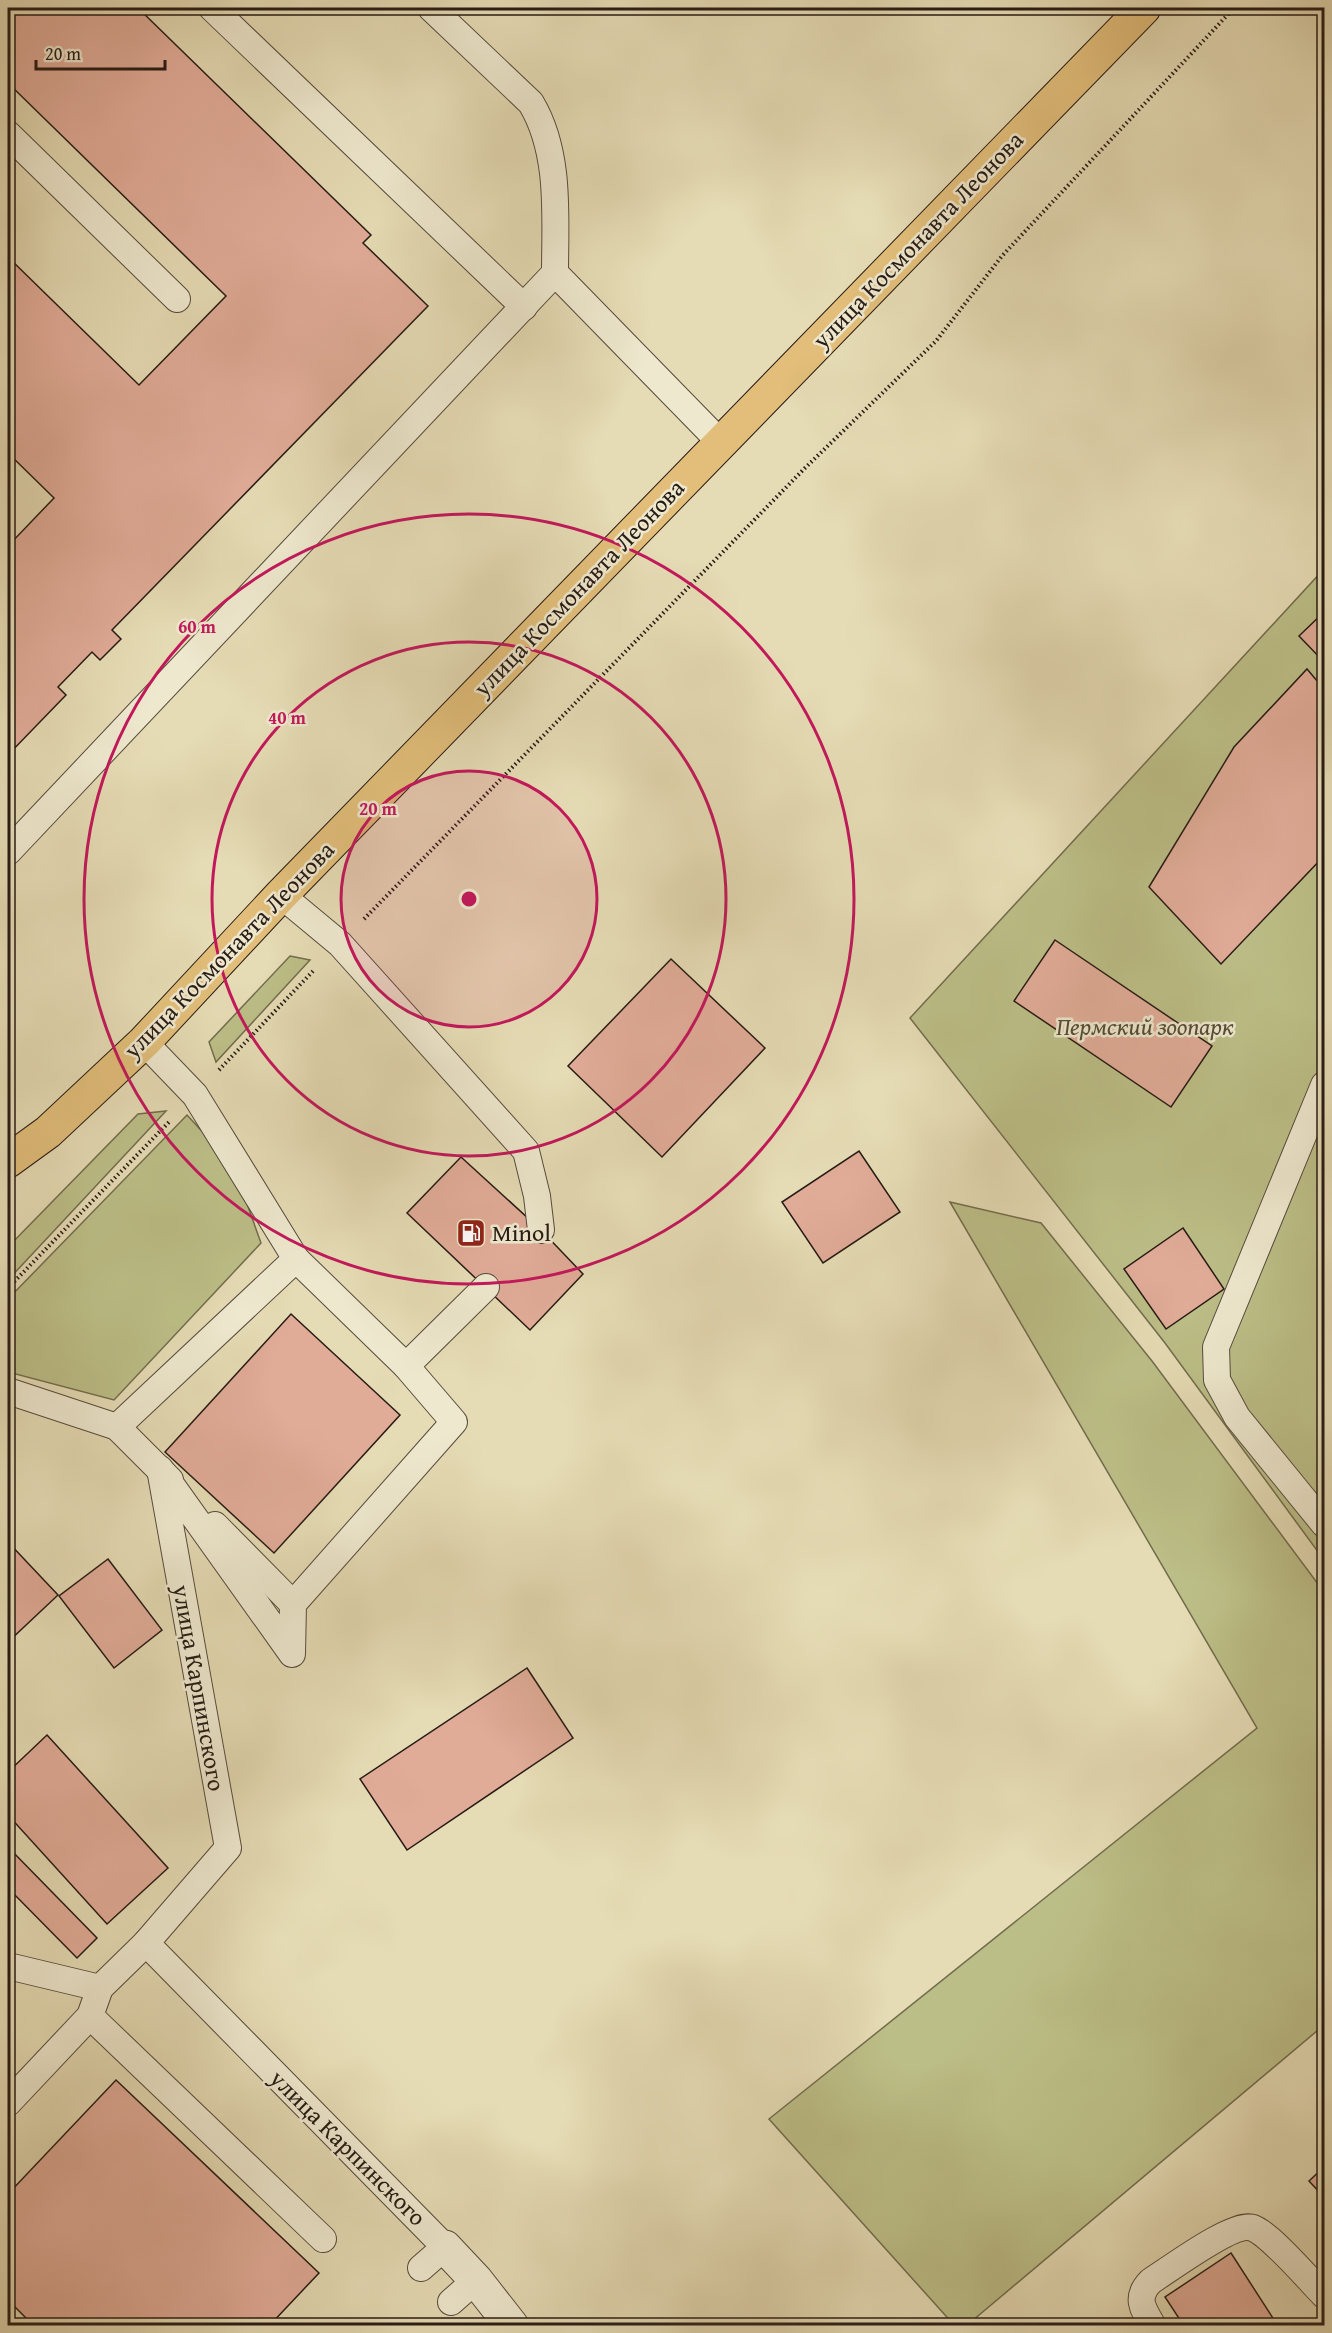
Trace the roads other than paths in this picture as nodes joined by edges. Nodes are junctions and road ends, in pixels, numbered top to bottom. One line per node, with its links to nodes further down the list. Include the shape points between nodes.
1 (212, 8): 7 (lane)
2 (431, 8): 5 (lane, via 531,103 541,119 551,157)
3 (1144, 8): 8 (main road, улица Космонавта Леонова)
4 (8, 134): 6 (lane)
5 (555, 273): 7 (lane); 8 (lane)
6 (177, 299)
7 (524, 307): 9 (lane)
8 (721, 443): 10 (main road, улица Космонавта Леонова)
9 (8, 852)
10 (281, 895): 11 (main road, улица Космонавта Леонова); 14 (lane, via 340,944 526,1151)
11 (144, 1042): 13 (main road, улица Космонавта Леонова, via 48,1132); 15 (lane, via 195,1095)
12 (1324, 1085): 21 (lane, via 1216,1347 1217,1380 1237,1417)
13 (8, 1161)
14 (541, 1230)
15 (296, 1259): 17 (lane); 19 (lane)
16 (486, 1287): 17 (lane)
17 (406, 1366): 22 (lane, via 454,1422)
18 (8, 1391): 19 (lane)
19 (117, 1427): 20 (lane)
20 (159, 1469): 22 (lane); 22 (lane, via 292,1654); 23 (lane, улица Карпинского, via 228,1848)
21 (1324, 1524)
22 (293, 1604)
23 (146, 1943): 25 (lane); 29 (lane, улица Карпинского)
24 (8, 1966): 25 (lane)
25 (100, 1988): 26 (lane)
26 (90, 2016): 27 (lane); 28 (lane)
27 (8, 2103)
28 (322, 2239)
29 (433, 2257): 30 (street, улица Карпинского)
30 (476, 2280): 32 (lane); 33 (street, улица Карпинского)
31 (1324, 2295): 34 (lane, via 1270,2240 1253,2228 1241,2227 1142,2289 1141,2303)
32 (451, 2302)
33 (512, 2325)
34 (1153, 2325)

